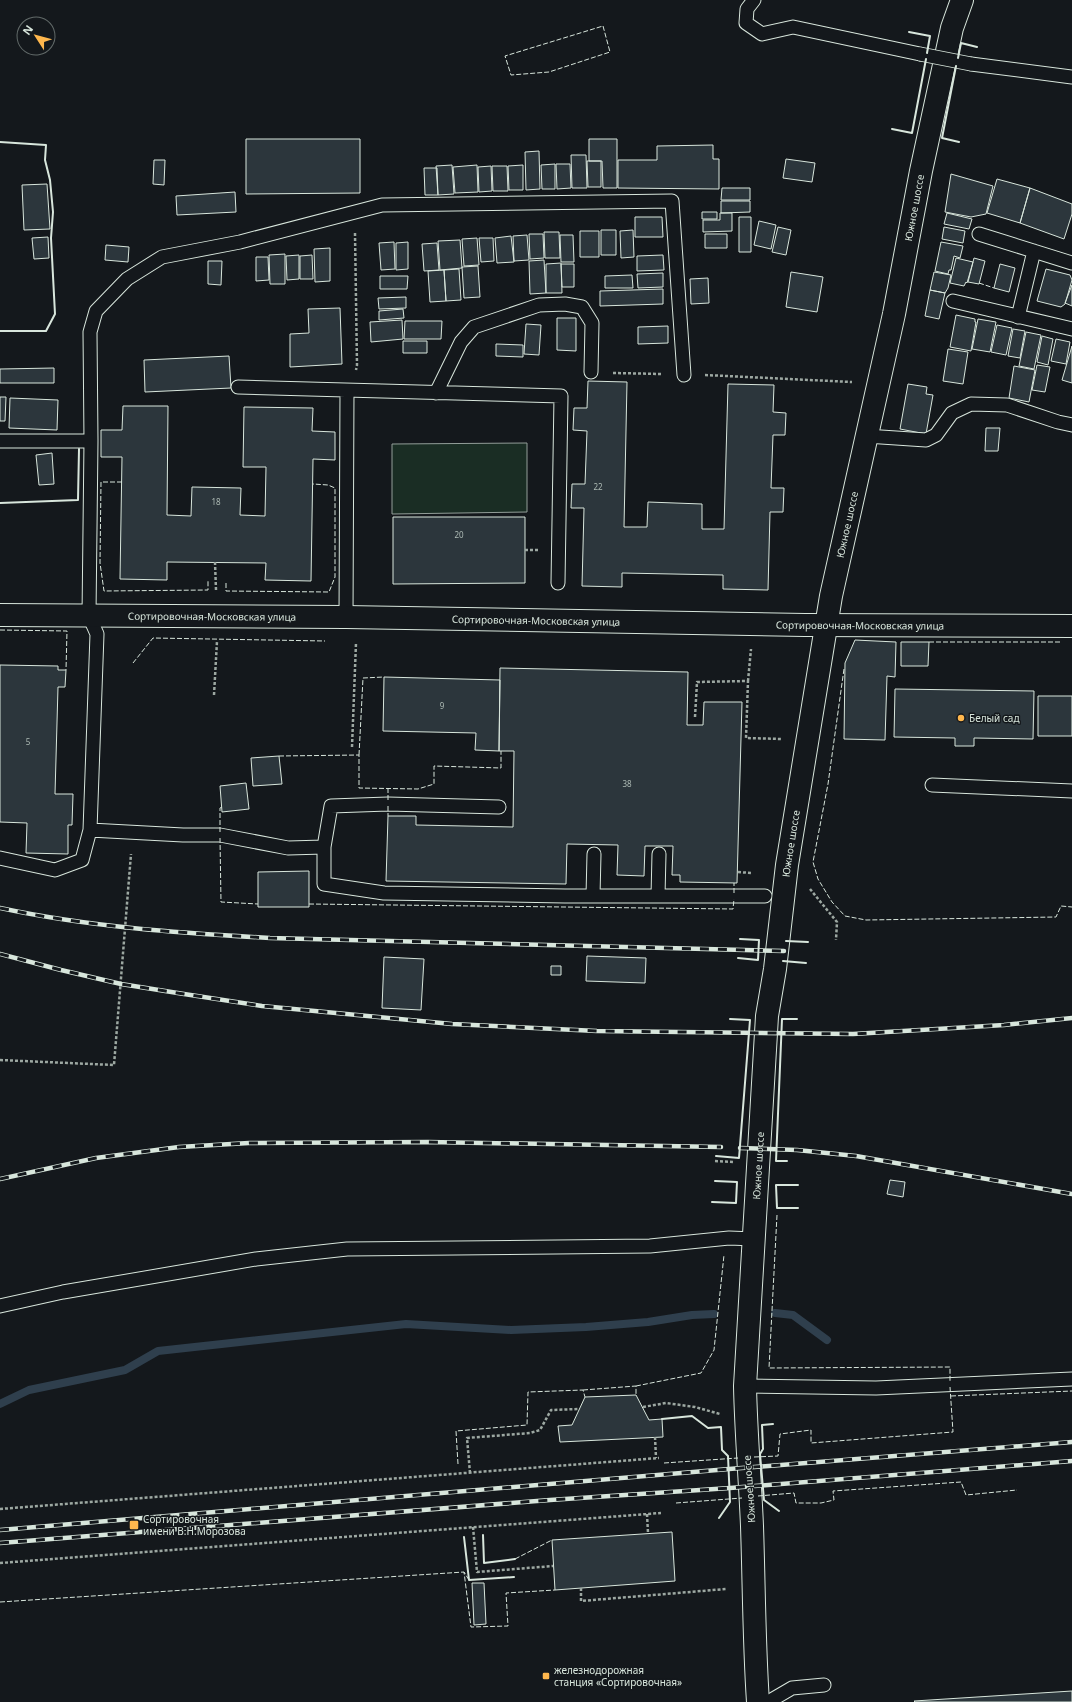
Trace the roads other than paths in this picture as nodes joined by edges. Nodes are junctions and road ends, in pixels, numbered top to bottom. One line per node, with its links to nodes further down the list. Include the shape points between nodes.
1 (754, 0): 3 (lane, bridge, via 747,8 746,23 762,34 793,27 971,64)
2 (962, 0): 16 (street, Южное шоссе, via 952,28)
3 (1072, 77)
4 (979, 234): 5 (lane)
5 (1034, 251): 6 (lane); 8 (lane)
6 (1072, 263)
7 (953, 301): 8 (lane)
8 (1018, 317): 9 (lane)
9 (1072, 329)
10 (591, 372): 14 (lane, via 592,324 582,307 565,304 539,305 474,327 461,342)
11 (684, 374): 18 (lane, via 672,201 382,205 240,242 162,257 127,279 96,312 90,332)
12 (238, 387): 13 (lane)
13 (347, 391): 14 (lane); 22 (lane)
14 (436, 393): 19 (lane, via 561,396)
15 (1072, 425): 16 (lane, via 1007,405 971,404 952,413 936,435 926,440)
16 (866, 436): 23 (street, Южное шоссе)
17 (0, 441): 18 (lane)
18 (91, 441): 21 (lane)
19 (558, 583)
20 (0, 614): 21 (street, Сортировочная-Московская улица)
21 (89, 616): 22 (street, Сортировочная-Московская улица); 28 (lane, via 97,634)
22 (346, 617): 23 (street, Сортировочная-Московская улица)
23 (826, 624): 24 (street, Сортировочная-Московская улица); 36 (street, Южное шоссе, via 786,865 775,969 767,1016)
24 (1072, 626)
25 (932, 785): 26 (lane)
26 (1072, 791)
27 (499, 806): 29 (lane, via 331,806)
28 (90, 830): 29 (lane, via 220,835 288,848); 32 (lane, via 82,860 55,870)
29 (324, 846): 33 (lane, via 324,884 384,893)
30 (594, 854): 33 (lane)
31 (659, 854): 34 (lane)
32 (0, 858)
33 (593, 896): 34 (lane)
34 (658, 896): 35 (lane)
35 (765, 896)
36 (754, 1239): 37 (lane, via 729,1238 650,1246 347,1249 256,1259 63,1292); 39 (street, Южное шоссе)
37 (0, 1306)
38 (1072, 1379): 39 (lane, via 876,1388)
39 (745, 1386): 41 (street, Южное шоссе)
40 (824, 1685): 42 (lane, via 792,1688)
41 (758, 1702)
42 (768, 1702)

